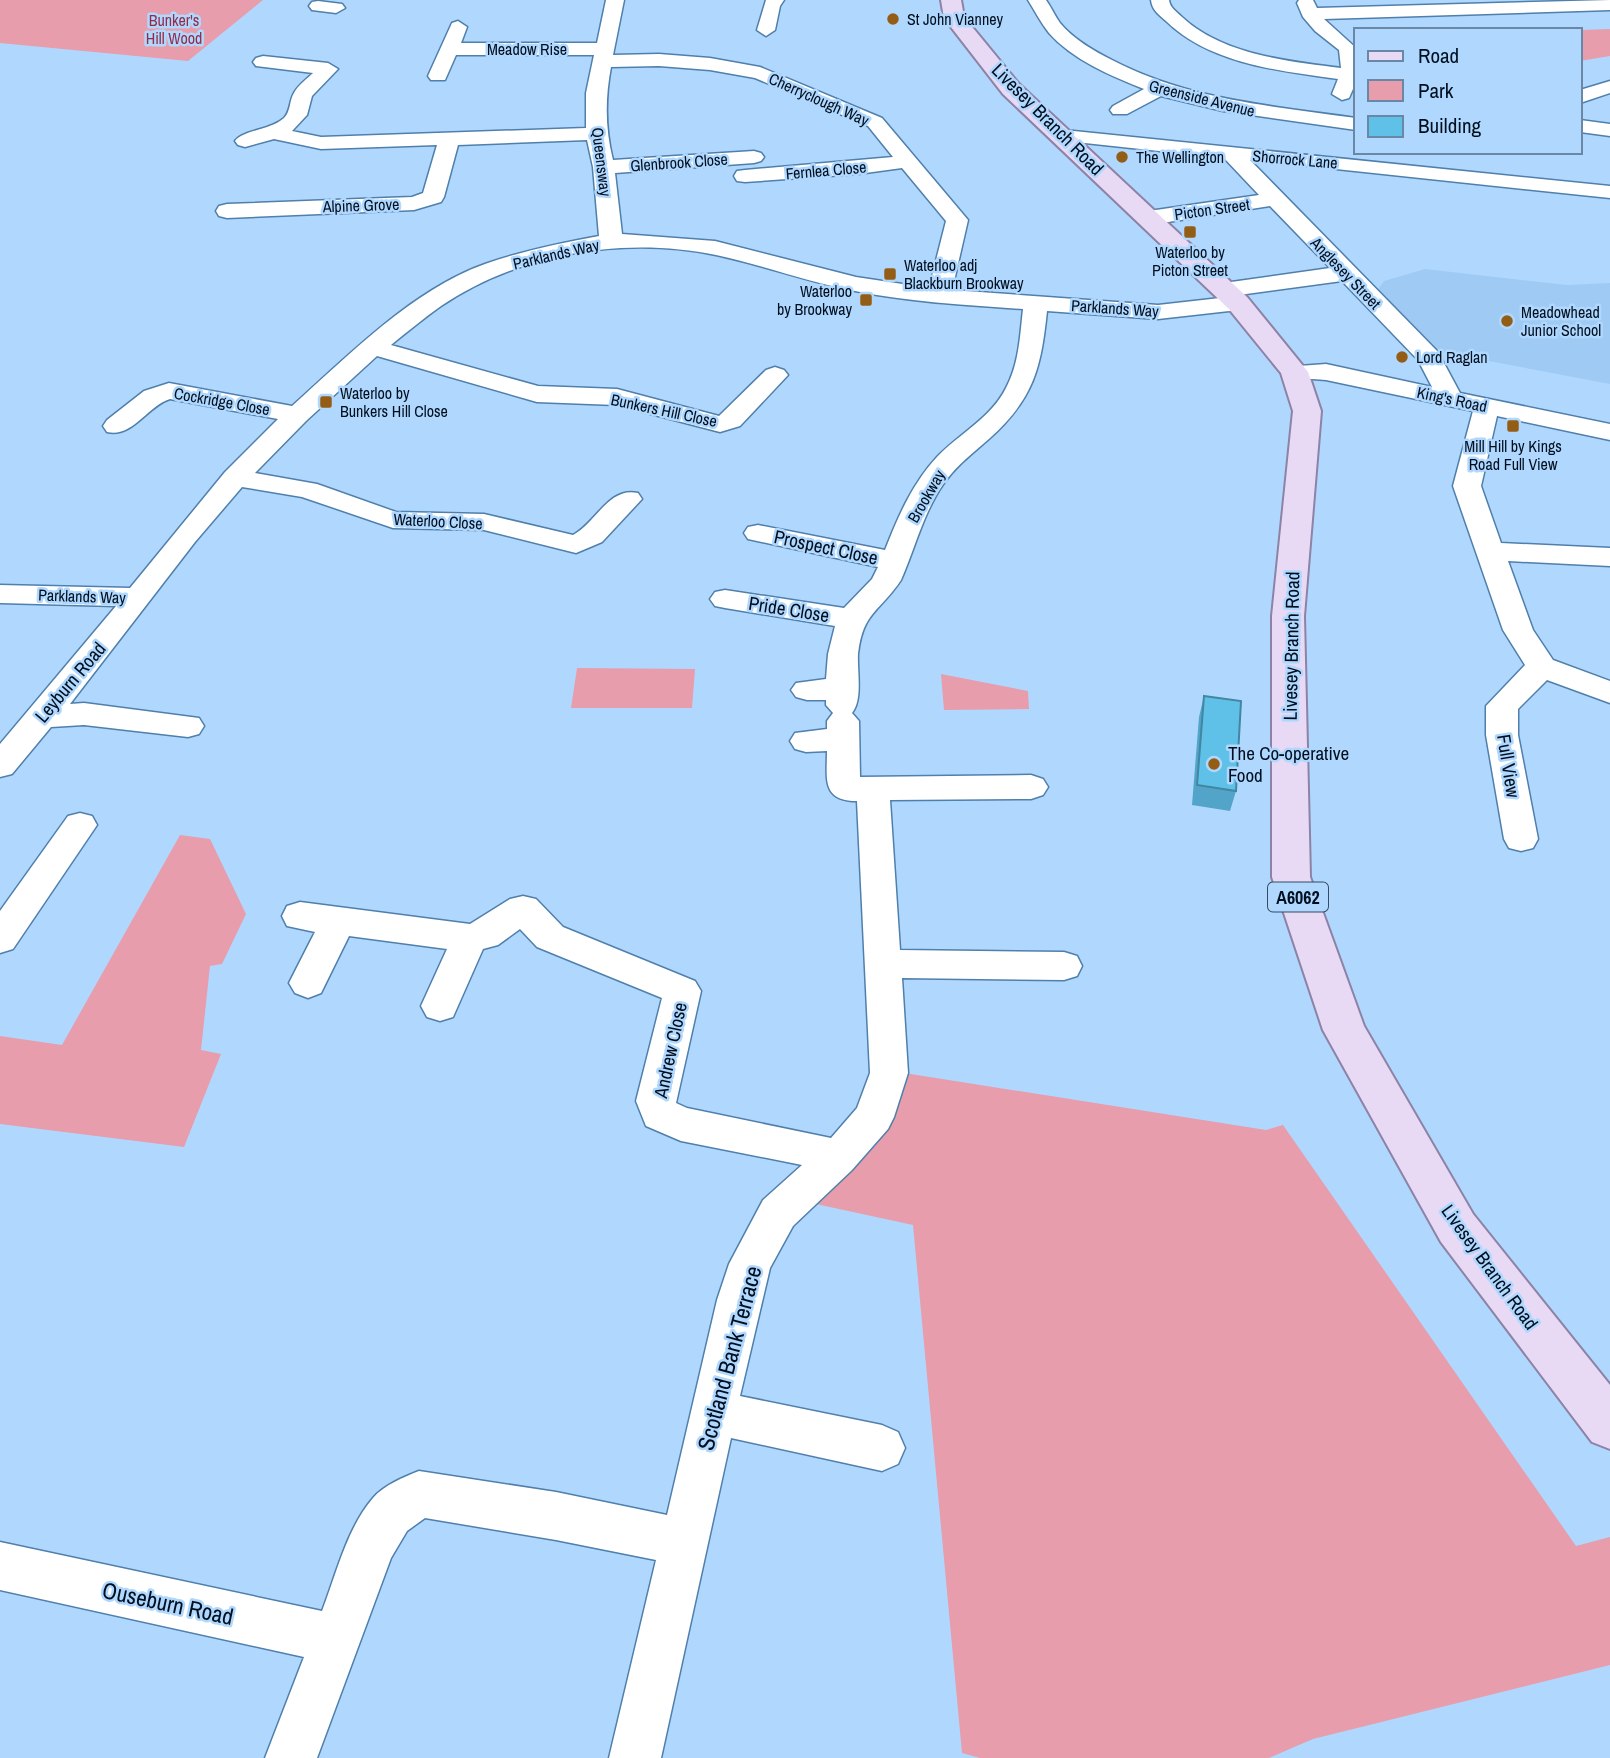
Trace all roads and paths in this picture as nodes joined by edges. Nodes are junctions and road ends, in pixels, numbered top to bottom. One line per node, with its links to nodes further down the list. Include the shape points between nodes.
1 (615, 0): 11 (street, Queensway)
2 (775, 0): 9 (street)
3 (951, 0): 25 (main road, Livesey Branch Road / A6062, via 954,18 1003,79)
4 (1037, 0): 16 (street, Greenside Avenue, via 1055,28 1083,51)
5 (1160, 0): 13 (street, via 1175,23 1201,40 1237,54)
6 (1314, 5): 7 (street, via 1366,12); 13 (street, via 1317,23 1346,46 1353,62)
7 (1610, 5)
8 (458, 27): 10 (street)
9 (766, 30)
10 (449, 49): 11 (street, Meadow Rise); 14 (street)
11 (604, 55): 24 (street, Queensway); 30 (street, Cherryclough Way, via 760,73 875,122)
12 (263, 62): 23 (street, via 328,69 302,95 295,120)
13 (1352, 75): 19 (street)
14 (438, 76)
15 (1610, 87): 17 (street)
16 (1157, 90): 18 (street); 19 (street, Greenside Avenue, via 1240,110)
17 (1582, 96)
18 (1120, 110)
19 (1335, 120): 20 (street, Greenside Avenue)
20 (1354, 124)
21 (1582, 127): 22 (street)
22 (1610, 130)
23 (274, 133): 26 (street, via 321,143); 27 (street)
24 (596, 134): 26 (street); 32 (street, Queensway)
25 (1064, 136): 28 (street, Shorrock Lane); 37 (main road, Livesey Branch Road / A6062)
26 (449, 139): 36 (street, Alpine Grove, via 433,197 414,203)
27 (245, 141)
28 (1231, 153): 33 (street, Shorrock Lane); 35 (street, Anglesey Street)
29 (1419, 154): 33 (street)
30 (908, 161): 31 (street, Fernlea Close, via 858,168); 40 (street, Cherryclough Way, via 957,220)
31 (749, 166): 32 (street, Glenbrook Close)
32 (604, 167): 38 (street, Queensway)
33 (1432, 172): 34 (street, Shorrock Lane)
34 (1610, 192)
35 (1275, 200): 37 (street, Picton Street); 39 (street, Anglesey Street)
36 (227, 211)
37 (1149, 218): 41 (main road, Livesey Branch Road / A6062)
38 (611, 241): 40 (street, Parklands Way, via 715,248 855,284); 43 (street, Parklands Way, via 491,270 434,300)
39 (1347, 273): 41 (street, Parklands Way); 46 (street, Anglesey Street, via 1429,357)
40 (939, 296): 42 (street, Parklands Way)
41 (1231, 297): 42 (street, Parklands Way, via 1157,312); 44 (main road, Livesey Branch Road / A6062)
42 (1036, 302): 56 (street, Brookway, via 1029,355 1012,399 930,482)
43 (372, 347): 45 (street, Bunkers Hill Close, via 537,394 617,397 720,424 731,420); 48 (street, Parklands Way)
44 (1294, 372): 46 (street, King's Road, via 1325,372); 83 (main road, Livesey Branch Road / A6062, via 1307,411 1287,616 1291,877 1345,1030 1457,1228)
45 (775, 375)
46 (1451, 399): 47 (street, King's Road)
47 (1487, 406): 50 (street, King's Road); 54 (street, via 1467,486)
48 (297, 415): 49 (street, Cockridge Close, via 169,391 153,396); 51 (street, Parklands Way)
49 (116, 426)
50 (1610, 432)
51 (234, 478): 52 (street, Waterloo Close, via 307,490 393,520 484,522 576,544 592,536); 58 (street, Parklands Way)
52 (628, 499)
53 (758, 533): 56 (street, Prospect Close)
54 (1490, 551): 55 (street); 61 (street, via 1518,630)
55 (1610, 556)
56 (893, 561): 60 (street, Brookway, via 886,581)
57 (0, 594): 58 (street, Parklands Way)
58 (138, 597): 65 (street, Leyburn Road)
59 (725, 599): 60 (street, Pride Close)
60 (853, 618): 64 (street, Brookway, via 846,638)
61 (1542, 667): 63 (street); 72 (street, Full View, via 1502,706 1502,735)
62 (807, 690): 64 (street)
63 (1610, 693)
64 (843, 714): 67 (street); 70 (street, Brookway, via 844,786)
65 (40, 717): 66 (street, via 84,714); 68 (street, Leyburn Road)
66 (188, 726)
67 (806, 741)
68 (0, 766)
69 (1031, 787): 70 (street)
70 (873, 789): 77 (street, Scotland Bank Terrace)
71 (80, 825): 76 (street)
72 (1521, 839)
73 (300, 916): 74 (street)
74 (338, 921): 75 (street); 79 (street)
75 (470, 938): 80 (street); 81 (street, Andrew Close, via 485,935 523,909 550,937 682,991 656,1101 660,1114 681,1124)
76 (0, 939)
77 (882, 964): 78 (street); 81 (street, Scotland Bank Terrace, via 889,1073 874,1117)
78 (1064, 966)
79 (308, 983)
80 (440, 1006)
81 (838, 1158): 82 (street, Scotland Bank Terrace, via 778,1213 750,1264)
82 (714, 1413): 84 (street); 85 (street, Scotland Bank Terrace)
83 (1610, 1425)
84 (882, 1447)
85 (682, 1542): 87 (street, via 419,1494 390,1514 372,1545); 89 (street, Scotland Bank Terrace)
86 (0, 1566): 87 (street, Ouseburn Road)
87 (335, 1639): 88 (street)
88 (291, 1758)
89 (635, 1758)

